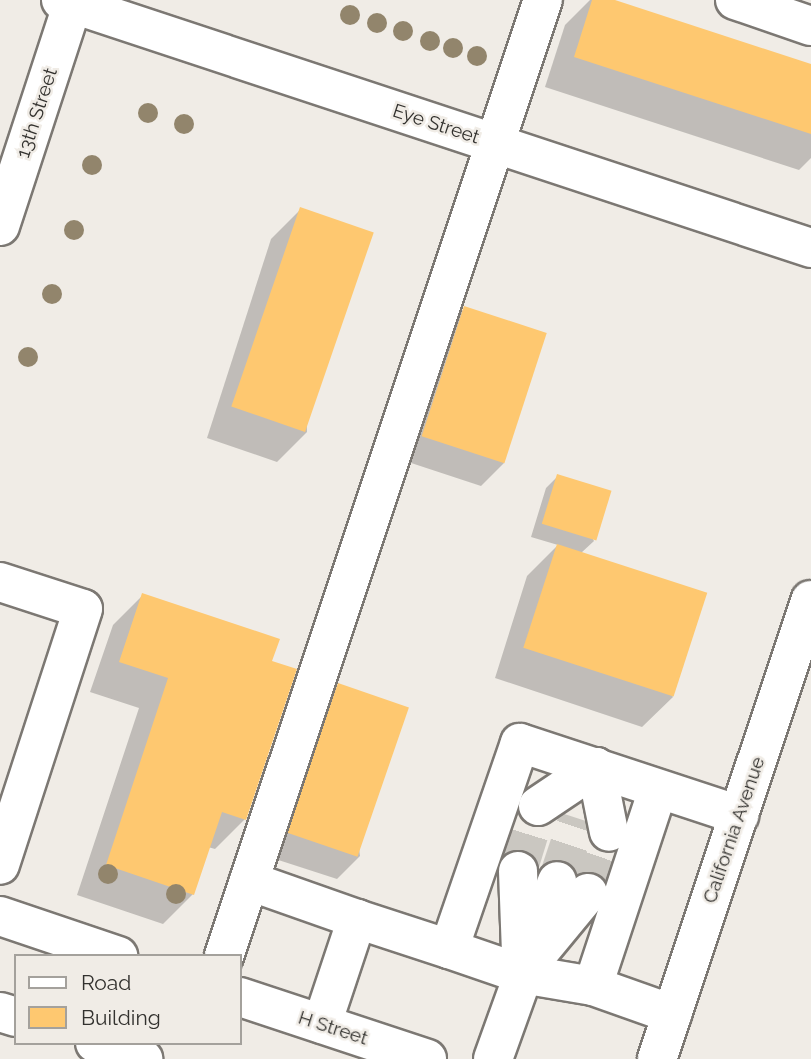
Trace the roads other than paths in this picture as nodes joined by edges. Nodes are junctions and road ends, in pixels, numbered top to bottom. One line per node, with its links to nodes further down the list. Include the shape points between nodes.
1 (543, 0): 5 (street)
2 (735, 0): 4 (street)
3 (69, 1): 5 (street, Eye Street); 6 (street, 13th Street)
4 (811, 26)
5 (495, 144): 7 (street, Eye Street); 17 (street)
6 (0, 226)
7 (811, 248)
8 (0, 582): 15 (street, via 83,609)
9 (811, 600): 13 (street, California Avenue)
10 (596, 768): 11 (street); 12 (street); 14 (street); 21 (street, via 520,743)
11 (658, 789): 13 (street); 25 (street)
12 (538, 806)
13 (739, 815): 27 (street, California Avenue)
14 (593, 825)
15 (0, 865)
16 (518, 871): 24 (street)
17 (249, 881): 20 (street); 23 (street)
18 (572, 887): 24 (street)
19 (0, 916): 22 (street)
20 (357, 919): 21 (street); 28 (street)
21 (449, 949): 24 (street)
22 (112, 954)
23 (225, 954)
24 (522, 974): 25 (street); 32 (street)
25 (593, 986): 27 (street)
26 (242, 997): 28 (street, H Street)
27 (672, 1014): 33 (street, California Avenue)
28 (322, 1024): 31 (street, H Street)
29 (101, 1045): 30 (street)
30 (143, 1059)
31 (427, 1059)
32 (493, 1059)
33 (657, 1059)

